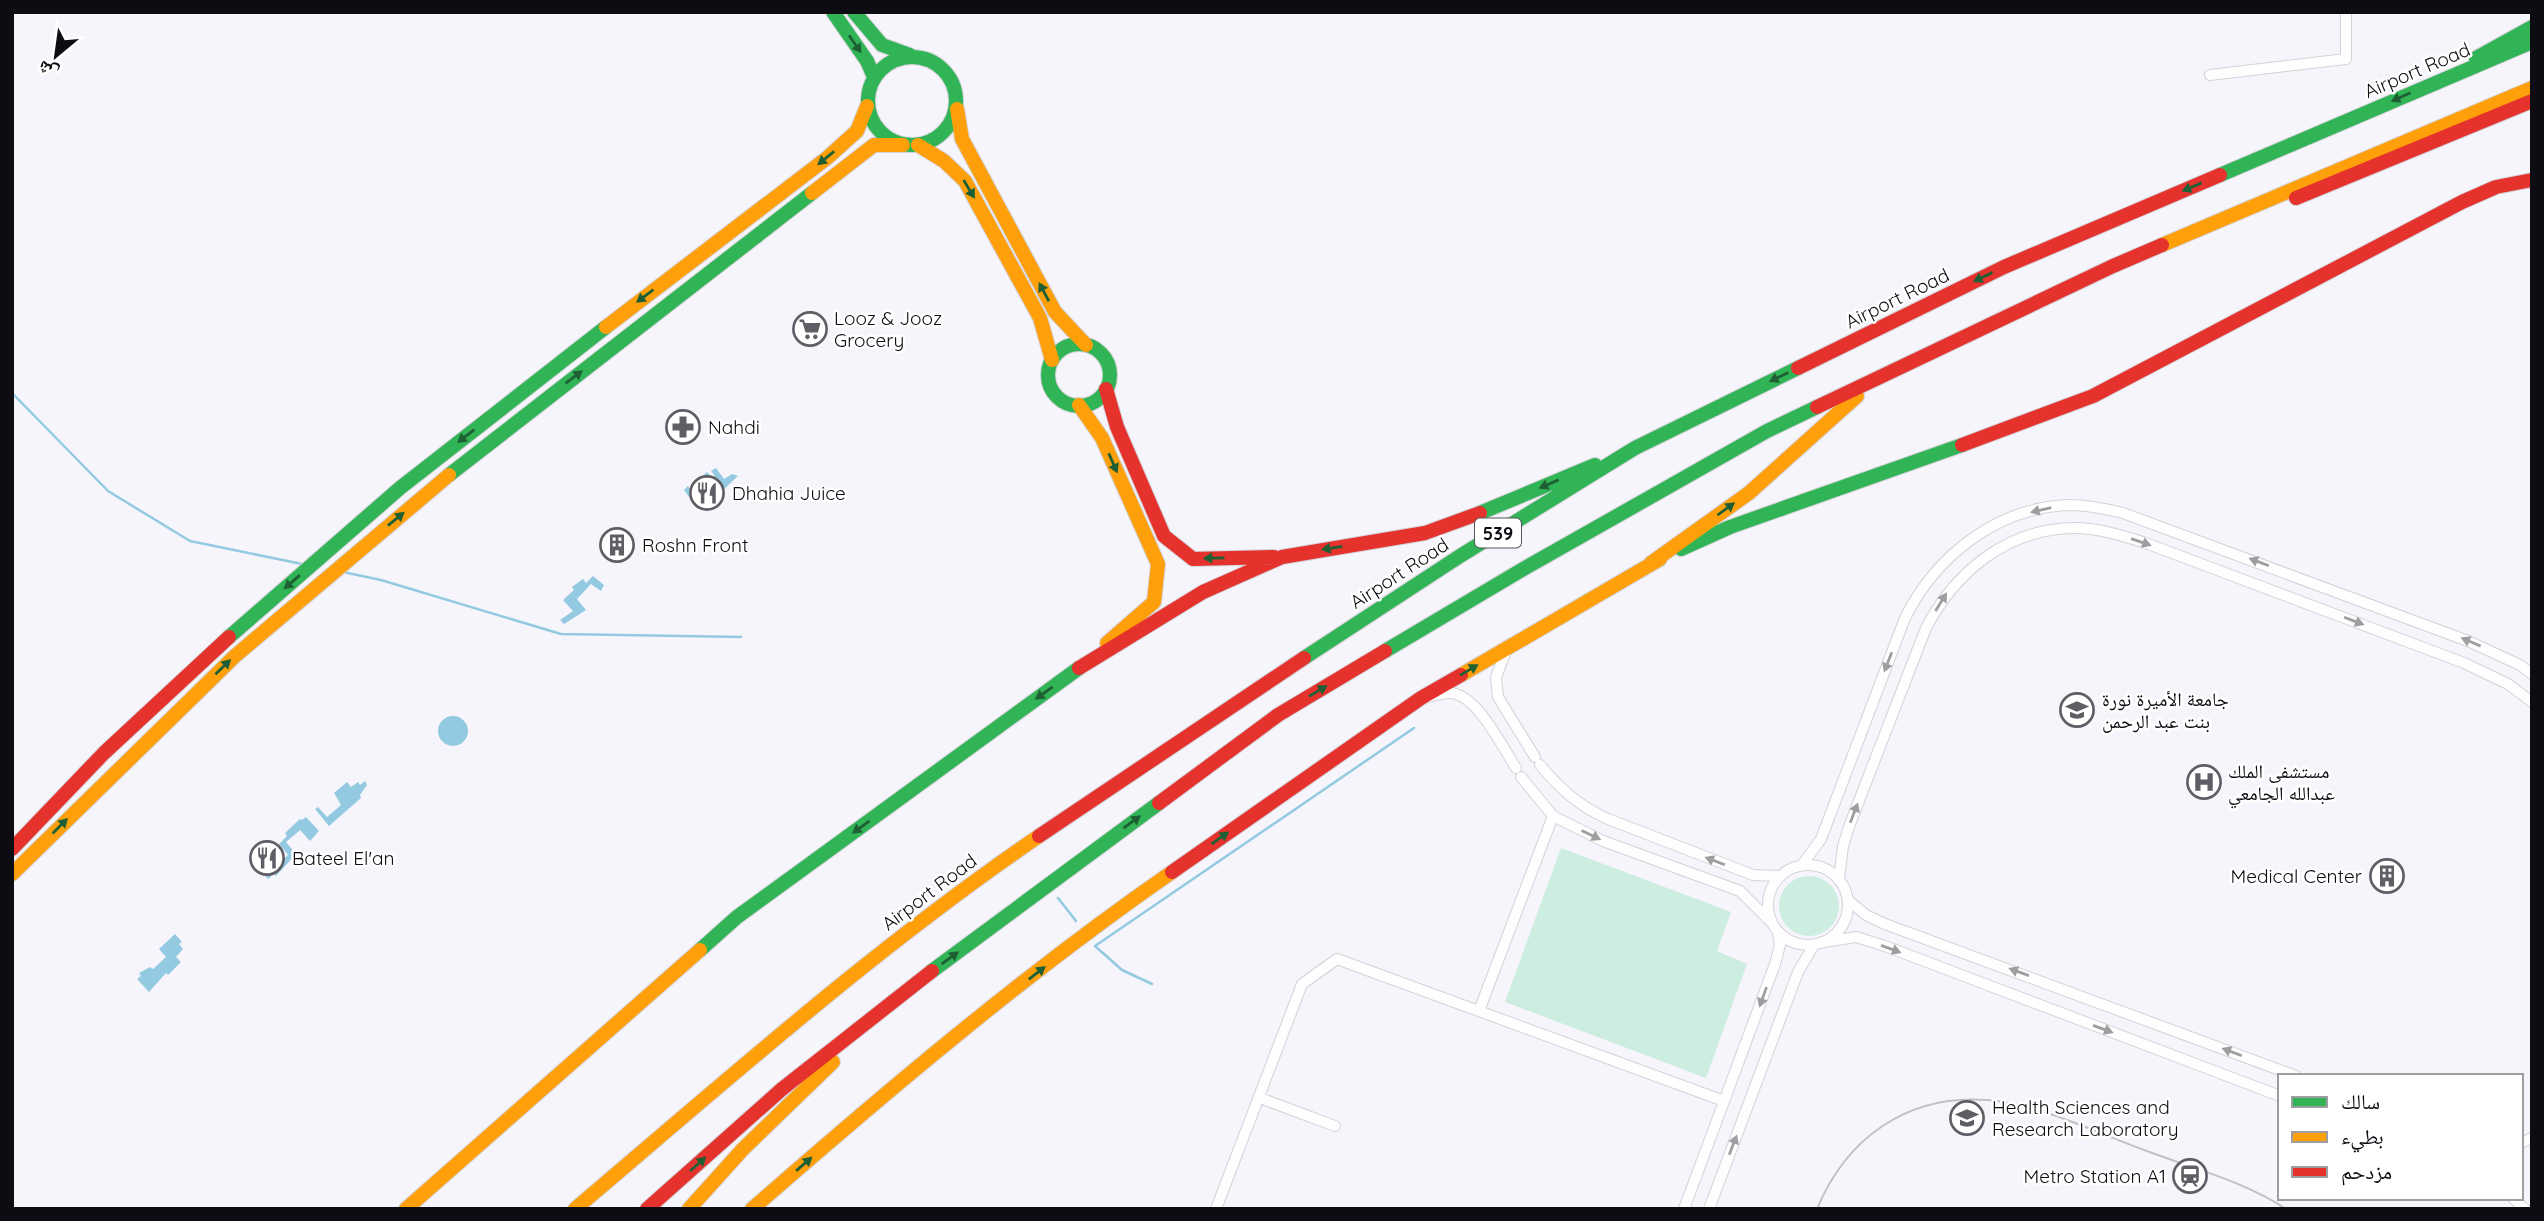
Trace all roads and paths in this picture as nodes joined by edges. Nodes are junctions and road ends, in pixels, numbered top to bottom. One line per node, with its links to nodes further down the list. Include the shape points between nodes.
1 (833, 12): 8 (main road, one-way to 8)
2 (854, 12): 6 (main road, via 882,45)
3 (2346, 12): 7 (street, via 2346,59)
4 (2532, 27): 9 (main road)
5 (2532, 42): 9 (main road, Airport Road / 539)
6 (912, 56): 8 (main road, via 897,58); 13 (main road, via 926,58 950,77)
7 (2210, 75)
8 (874, 77): 12 (main road)
9 (2429, 85): 22 (main road, Airport Road / 539, one-way to 22, via 2004,267)
10 (2532, 88): 16 (main road, Airport Road / 539)
11 (2532, 101): 16 (main road, via 2316,190)
12 (867, 106): 14 (main road, via 879,131 890,140); 32 (main road, one-way to 32, via 857,131 827,158 400,488 104,753)
13 (956, 106): 14 (main road, via 944,132 932,141); 17 (main road, one-way to 13, via 1055,312 986,186 962,139)
14 (911, 145): 18 (main road, one-way to 18, via 944,161 965,181 1040,318); 34 (main road, one-way to 14, via 235,656 496,436 874,145)
15 (2532, 180): 24 (main road, via 2496,187 2440,213 2093,396 1730,527)
16 (2113, 266): 19 (main road, Airport Road / 539)
17 (1086, 345): 18 (main road, via 1063,348); 20 (main road, via 1106,360 1110,380)
18 (1052, 360): 21 (main road, via 1048,374 1055,393)
19 (1873, 382): 24 (main road, one-way to 19, via 1749,493); 29 (main road, Airport Road / 539, one-way to 19, via 1525,568 1767,431)
20 (1106, 389): 21 (main road, via 1092,403); 23 (main road, one-way to 20, via 1193,559 1164,536 1116,427)
21 (1079, 405): 26 (main road, one-way to 26, via 1102,438 1157,564 1154,602)
22 (1634, 448): 23 (main road, one-way to 23, via 1425,533); 29 (main road, Airport Road / 539, via 1460,556)
23 (1282, 557): 26 (main road, via 1203,592)
24 (1651, 563): 25 (main road)
25 (1508, 646): 28 (main road, one-way to 25); 35 (street, one-way to 25, via 1753,875 1608,819 1561,791 1498,697 1496,677)
26 (1076, 670): 47 (main road, one-way to 47, via 737,917)
27 (2532, 674): 33 (street, one-way to 33, via 2469,641 2134,516 2070,505 2029,513 1968,541 1946,559 1916,597 1821,839)
28 (1421, 698): 31 (street, via 1451,692 1466,699 1482,714); 51 (main road, one-way to 28, via 862,1113 1066,950)
29 (1270, 701): 40 (main road, Airport Road / 539, one-way to 29); 48 (main road, Airport Road / 539, via 970,884 849,977)
30 (2532, 702): 36 (street, one-way to 30, via 1850,824 1937,607 1984,557 2039,533 2075,528 2143,542 2464,663 2508,684)
31 (1553, 816): 38 (street, one-way to 38, via 1603,842 1740,891); 41 (street)
32 (12, 849)
33 (1802, 865): 35 (street); 36 (street, via 1828,870)
34 (12, 874)
35 (1781, 876): 38 (street, via 1769,898 1768,911)
36 (1839, 879): 37 (street)
37 (1849, 901): 39 (street, via 1843,926); 42 (street, one-way to 37, via 1885,923)
38 (1775, 927): 39 (street, via 1788,940); 45 (street, one-way to 45, via 1780,945 1775,964)
39 (1819, 943): 43 (street, one-way to 43, via 1856,937 1885,946); 54 (street, one-way to 39, via 1798,972)
40 (911, 986): 49 (main road, Airport Road / 539, one-way to 40, via 782,1089); 50 (main road, via 743,1149)
41 (1479, 1011): 44 (street, via 1337,959 1302,984); 45 (street)
42 (2291, 1074)
43 (2278, 1095)
44 (1260, 1098): 46 (street); 52 (street)
45 (1724, 1101): 53 (street)
46 (1335, 1126)
47 (406, 1209)
48 (575, 1209)
49 (647, 1209)
50 (689, 1209)
51 (752, 1209)
52 (1216, 1209)
53 (1684, 1209)
54 (1709, 1209)

